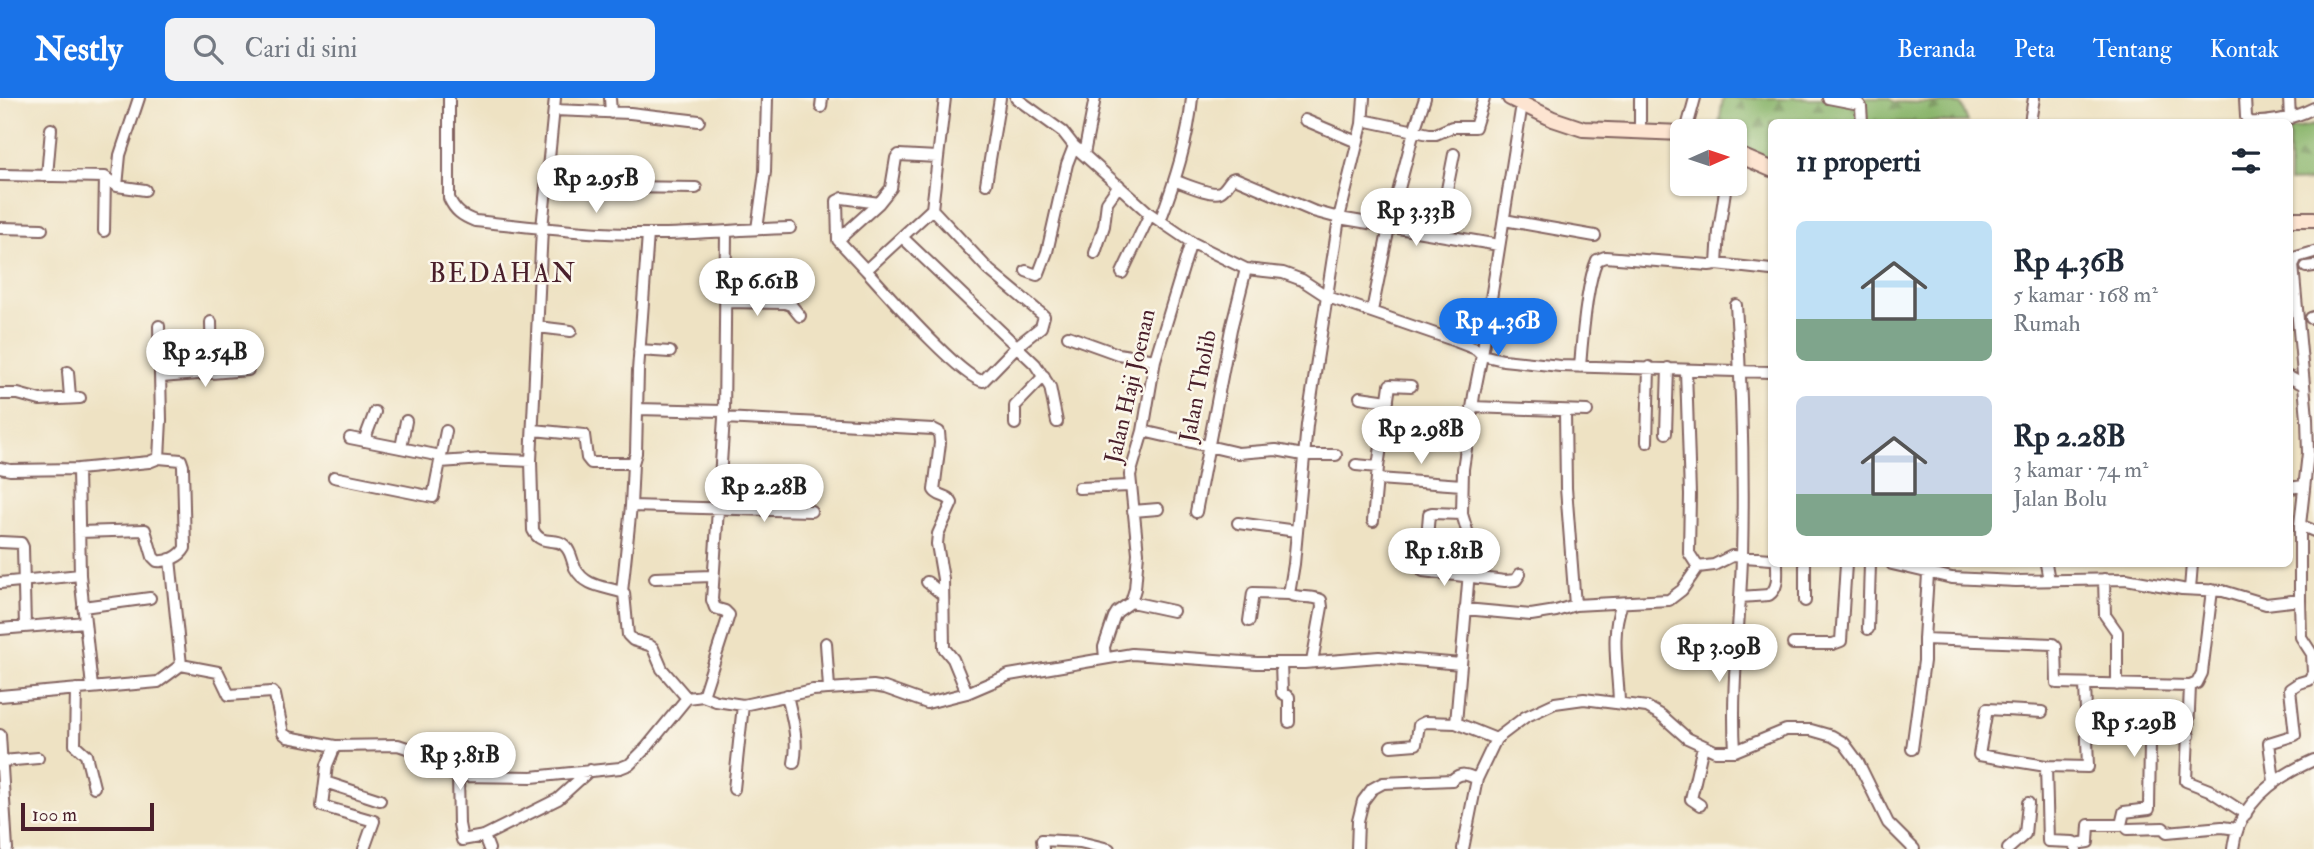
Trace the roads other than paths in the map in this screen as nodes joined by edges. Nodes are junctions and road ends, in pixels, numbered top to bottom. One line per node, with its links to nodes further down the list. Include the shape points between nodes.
1 (139, 98): 50 (street, via 120,155)
2 (449, 98): 65 (street, via 447,171 453,207 475,221)
3 (555, 98): 22 (street)
4 (610, 98): 23 (street)
5 (767, 98): 68 (street, via 765,172)
6 (945, 98): 41 (street)
7 (1000, 98): 48 (street)
8 (1017, 98): 38 (street, via 1063,132)
9 (1095, 98): 40 (street)
10 (1192, 98): 47 (street)
11 (1364, 98): 31 (street)
12 (1425, 98): 34 (street)
13 (1484, 98): 34 (street, via 1475,127 1452,127 1436,134)
14 (1640, 98): 35 (street)
15 (1695, 98): 25 (street)
16 (1828, 98): 26 (street, via 1861,105)
17 (2034, 98): 27 (street)
18 (2245, 98): 28 (street)
19 (2289, 98): 24 (street)
20 (1516, 101): 35 (street, via 1583,129); 61 (street)
21 (2314, 108): 24 (street)
22 (554, 110): 23 (street); 51 (street)
23 (611, 113): 32 (street)
24 (2290, 118): 29 (street)
25 (1688, 119)
26 (1861, 119)
27 (2030, 119)
28 (2247, 119)
29 (2280, 119)
30 (1305, 120): 37 (street)
31 (1363, 120): 34 (street); 37 (street)
32 (699, 121)
33 (51, 129): 45 (street)
34 (1413, 131): 63 (street)
35 (1640, 132): 36 (street)
36 (1670, 132)
37 (1357, 142): 58 (street)
38 (1074, 146): 40 (street); 84 (street, via 1039,273)
39 (1454, 153): 72 (street)
40 (1084, 154): 49 (street)
41 (937, 157): 55 (street, via 895,158 890,192); 56 (street)
42 (1747, 159): 43 (street)
43 (1768, 168)
44 (0, 175): 45 (street)
45 (47, 176): 46 (street)
46 (105, 177): 50 (street); 69 (street)
47 (1175, 181): 58 (street, via 1219,193 1235,178); 62 (street)
48 (986, 184)
49 (1119, 185): 57 (street); 79 (street, via 1107,202)
50 (117, 186): 53 (street)
51 (547, 186): 52 (street); 65 (street)
52 (696, 188)
53 (145, 190)
54 (1725, 196): 80 (street)
55 (880, 203): 75 (street); 75 (street, via 839,199)
56 (932, 209): 74 (street); 96 (street, via 989,270 1044,316 1041,327)
57 (1150, 214): 62 (street); 85 (street)
58 (1339, 218): 63 (street); 86 (street)
59 (2293, 219): 60 (street)
60 (2314, 219)
61 (1504, 220): 73 (street); 77 (street)
62 (1160, 221): 76 (street)
63 (1389, 227): 72 (street); 89 (street)
64 (0, 228): 67 (street)
65 (542, 228): 71 (street); 93 (street)
66 (790, 228): 68 (street)
67 (41, 229)
68 (757, 229): 70 (street)
69 (104, 231)
70 (726, 233): 71 (street); 87 (street)
71 (648, 234): 97 (street)
72 (1438, 235): 77 (street)
73 (1595, 236)
74 (902, 237): 82 (street); 96 (street)
75 (838, 240): 82 (street)
76 (1191, 242): 81 (street); 100 (street, Jalan Haji Joenan)
77 (1499, 245): 99 (street)
78 (2314, 252): 113 (street, via 2297,257 2293,265)
79 (1095, 253)
80 (1717, 264): 83 (street); 101 (street, via 1597,260)
81 (1246, 269): 86 (street, via 1283,273); 134 (street, Jalan Tholib)
82 (866, 270): 96 (street, via 921,330 978,381 986,379)
83 (1768, 270)
84 (1026, 271)
85 (1122, 273)
86 (1328, 297): 89 (street); 136 (street)
87 (725, 302): 90 (street, via 779,302 790,305); 123 (street)
88 (1736, 305): 109 (street)
89 (1372, 311): 99 (street)
90 (800, 316)
91 (211, 322): 108 (street)
92 (159, 326): 111 (street)
93 (538, 327): 94 (street); 127 (street)
94 (571, 331)
95 (1068, 336): 100 (street, via 1118,354)
96 (1017, 346): 110 (street)
97 (639, 350): 98 (street); 119 (street)
98 (670, 352)
99 (1482, 355): 101 (street); 118 (street)
100 (1155, 360): 129 (street, Jalan Haji Joenan)
101 (1580, 367): 102 (street)
102 (1648, 367): 103 (street); 133 (street)
103 (1668, 368): 105 (street); 130 (street)
104 (247, 370): 108 (street)
105 (1686, 370): 109 (street); 173 (street, via 1689,553)
106 (68, 372): 115 (street, via 75,397 40,400)
107 (1768, 372): 109 (street)
108 (212, 373): 111 (street)
109 (1741, 373): 170 (street)
110 (1044, 376): 125 (street, via 1055,404); 126 (street, via 1015,406)
111 (161, 377): 138 (street)
112 (2293, 379): 113 (street)
113 (2304, 385): 150 (street, via 2308,453)
114 (1411, 386): 117 (street, via 1390,385)
115 (0, 394)
116 (1360, 397): 117 (street)
117 (1388, 401): 143 (street)
118 (1472, 407): 120 (street); 148 (street)
119 (637, 409): 123 (street); 141 (street)
120 (1565, 411): 121 (street); 204 (street)
121 (1587, 411)
122 (375, 412): 132 (street)
123 (724, 415): 154 (street); 197 (street, via 936,429 940,443 934,490 952,503 937,539)
124 (406, 421): 135 (street)
125 (1056, 422)
126 (1015, 424)
127 (534, 430): 140 (street); 141 (street, via 584,435 592,463)
128 (446, 431): 139 (street)
129 (1143, 431): 134 (street); 149 (street, Jalan Haji Joenan)
130 (1666, 433)
131 (350, 438): 132 (street)
132 (364, 440): 135 (street)
133 (1647, 442)
134 (1207, 447): 136 (street); 160 (street, Jalan Tholib)
135 (401, 448): 139 (street)
136 (1303, 455): 137 (street); 165 (street)
137 (1336, 455)
138 (159, 458): 145 (street); 171 (street, via 177,458 183,466 185,548)
139 (440, 459): 140 (street); 146 (street, via 433,497)
140 (531, 461): 195 (street, via 535,534 565,545 587,581)
141 (633, 464): 155 (street)
142 (1356, 465): 143 (street)
143 (1378, 467): 147 (street)
144 (0, 468): 145 (street)
145 (78, 469): 167 (street)
146 (334, 477)
147 (1378, 479): 148 (street); 162 (street)
148 (1462, 485): 161 (street)
149 (1130, 486): 152 (street); 159 (street, Jalan Haji Joenan)
150 (2303, 486): 151 (street); 164 (street)
151 (2293, 487)
152 (1079, 488)
153 (802, 489): 154 (street)
154 (719, 490): 156 (street)
155 (631, 506): 156 (street); 195 (street)
156 (718, 509): 158 (street); 186 (street)
157 (1157, 509): 159 (street)
158 (811, 511)
159 (1133, 512): 202 (street, Jalan Haji Joenan, via 1138,564)
160 (1196, 512)
161 (1462, 513): 169 (street, via 1429,514); 185 (street, via 1468,534)
162 (1373, 521)
163 (1238, 523): 165 (street)
164 (2300, 525): 166 (street); 200 (street)
165 (1296, 531): 196 (street)
166 (2314, 531)
167 (79, 532): 171 (street, via 145,530 153,557 157,561); 184 (street)
168 (0, 542): 192 (street, via 21,543)
169 (1426, 551)
170 (1742, 558): 172 (street); 173 (street, via 1732,556); 198 (street)
171 (170, 559): 220 (street)
172 (1768, 559)
173 (1698, 567): 203 (street, via 1669,600)
174 (1777, 567): 198 (street, via 1772,593)
175 (1805, 567): 201 (street)
176 (1846, 567): 215 (street, via 1841,641)
177 (1870, 567): 212 (street)
178 (1907, 567): 183 (street)
179 (2047, 567): 189 (street)
180 (2192, 567): 193 (street)
181 (1423, 571): 185 (street)
182 (1520, 574): 185 (street, via 1516,580 1505,581)
183 (1928, 574): 189 (street); 213 (street)
184 (80, 575): 192 (street); 205 (street)
185 (1468, 575): 206 (street)
186 (712, 576): 187 (street); 230 (street, via 712,605 728,613 729,620)
187 (655, 578)
188 (2104, 579): 189 (street); 193 (street); 222 (street, via 2105,615 2117,632)
189 (2049, 580)
190 (927, 582): 197 (street)
191 (0, 583): 192 (street)
192 (24, 583): 210 (street)
193 (2190, 589): 194 (street)
194 (2212, 590): 200 (street, via 2266,604); 223 (street, via 2202,673)
195 (622, 592): 231 (street, via 628,635 653,648 662,669)
196 (1289, 594): 208 (street, via 1253,593); 217 (street, via 1321,600)
197 (943, 595): 227 (street, via 944,649)
198 (1740, 597): 244 (street)
199 (150, 598): 205 (street)
200 (2300, 600): 253 (street, via 2301,637 2311,650 2313,673 2290,689 2295,735 2269,743)
201 (1805, 601)
202 (1131, 602): 207 (street); 216 (street, Jalan Haji Joenan, via 1116,612 1104,647)
203 (1622, 603): 204 (street); 232 (street, via 1615,635)
204 (1575, 605): 206 (street, via 1531,615)
205 (83, 607): 209 (street)
206 (1465, 609): 219 (street)
207 (1173, 611)
208 (1249, 621)
209 (85, 622): 210 (street); 224 (street)
210 (25, 628): 211 (street)
211 (0, 629)
212 (1868, 629)
213 (1924, 639): 221 (street, via 2053,644 2056,682); 243 (street)
214 (826, 643): 225 (street)
215 (1793, 644)
216 (1105, 658): 218 (street, via 1149,654); 227 (street, via 1009,675)
217 (1312, 662): 218 (street); 219 (street, via 1379,657)
218 (1281, 663): 235 (street)
219 (1461, 664): 236 (street)
220 (181, 665): 224 (street, via 158,682); 240 (street, via 218,672 229,695 272,692 278,699 285,735)
221 (2085, 684): 222 (street); 249 (street, via 2088,767)
222 (2117, 685): 223 (street)
223 (2190, 686): 238 (street)
224 (92, 687): 226 (street)
225 (829, 688): 227 (street, via 885,688 927,703); 228 (street)
226 (76, 689): 229 (street); 255 (street, via 75,745 86,755)
227 (967, 693)
228 (786, 695): 233 (street); 248 (street, via 796,736)
229 (0, 696)
230 (703, 696): 231 (street); 233 (street)
231 (687, 698): 250 (street, via 626,767)
232 (1619, 702): 239 (street, via 1584,699 1555,703 1525,717); 242 (street, via 1647,707)
233 (743, 705): 256 (street)
234 (2042, 712): 249 (street, via 1987,709 1979,755)
235 (1289, 722)
236 (1456, 723): 239 (street); 241 (street, via 1424,722 1418,728 1416,744)
237 (0, 735): 247 (street)
238 (2189, 736): 261 (street, via 2186,781); 267 (street, via 2150,741 2149,809 2124,812 2121,825 2089,825 2088,842)
239 (1496, 739): 252 (street)
240 (335, 746): 251 (street, via 398,744); 254 (street)
241 (1391, 746)
242 (1703, 746): 244 (street); 260 (street, via 1691,799)
243 (1912, 749)
244 (1735, 751): 275 (street, via 1786,730 1832,736 1844,743 1858,762 1888,823)
245 (38, 758): 247 (street)
246 (2314, 760): 253 (street)
247 (2, 761): 269 (street)
248 (794, 763)
249 (2046, 766): 266 (street)
250 (590, 770): 251 (street, via 532,777); 265 (street, via 558,799)
251 (458, 776): 265 (street, via 462,840)
252 (1477, 779): 268 (street); 274 (street, via 1466,774 1452,780 1383,783 1372,789 1363,801)
253 (2274, 781): 261 (street)
254 (325, 782): 257 (street); 262 (street, via 322,806)
255 (94, 787)
256 (734, 789)
257 (364, 794): 258 (street); 262 (street)
258 (380, 800)
259 (2028, 803): 276 (street, via 2025,834)
260 (1700, 805)
261 (2246, 814): 264 (street)
262 (358, 815): 270 (street, via 374,821)
263 (2128, 829): 264 (street)
264 (2237, 829): 277 (street)
265 (484, 836): 271 (street)
266 (2047, 845): 267 (street)
267 (2076, 846)
268 (1463, 848)
269 (7, 849)
270 (364, 849)
271 (489, 849)
272 (1043, 849): 273 (street, via 1042,840)
273 (1109, 849)
274 (1357, 849)
275 (1914, 849)
276 (2008, 849)
277 (2233, 849)

